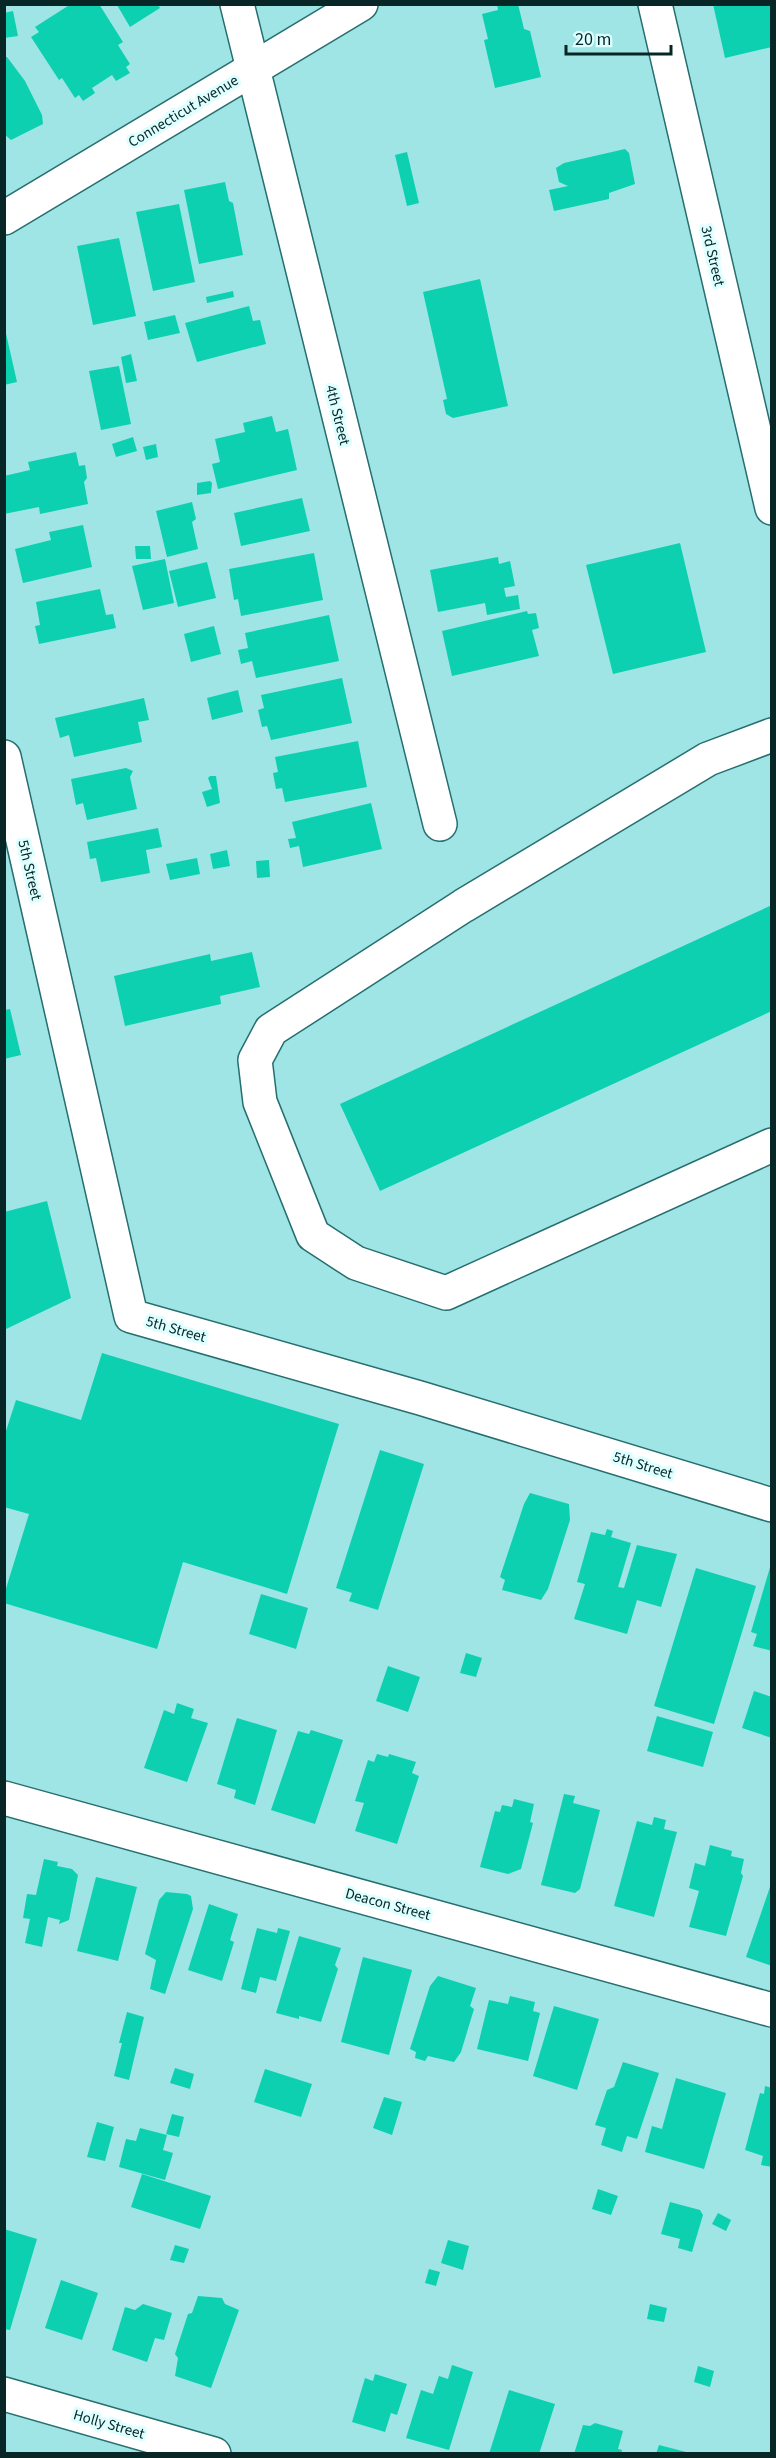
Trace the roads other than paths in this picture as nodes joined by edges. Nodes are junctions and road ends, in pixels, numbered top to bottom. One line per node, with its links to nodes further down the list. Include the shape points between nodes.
1 (237, 4): 4 (street, 4th Street)
2 (362, 4): 4 (street, Connecticut Avenue)
3 (655, 4): 6 (street, 3rd Street)
4 (252, 70): 5 (street, Connecticut Avenue); 9 (street, 4th Street)
5 (4, 219)
6 (771, 508)
7 (771, 735): 10 (street, via 708,759 463,906 271,1030 255,1060 260,1101 313,1235 356,1263 446,1293)
8 (4, 757): 11 (street, 5th Street, via 131,1316)
9 (440, 824)
10 (771, 1145)
11 (771, 1504)
12 (4, 1798): 13 (street, Deacon Street)
13 (771, 2010)
14 (4, 2394): 15 (street, Holly Street)
15 (214, 2454)

